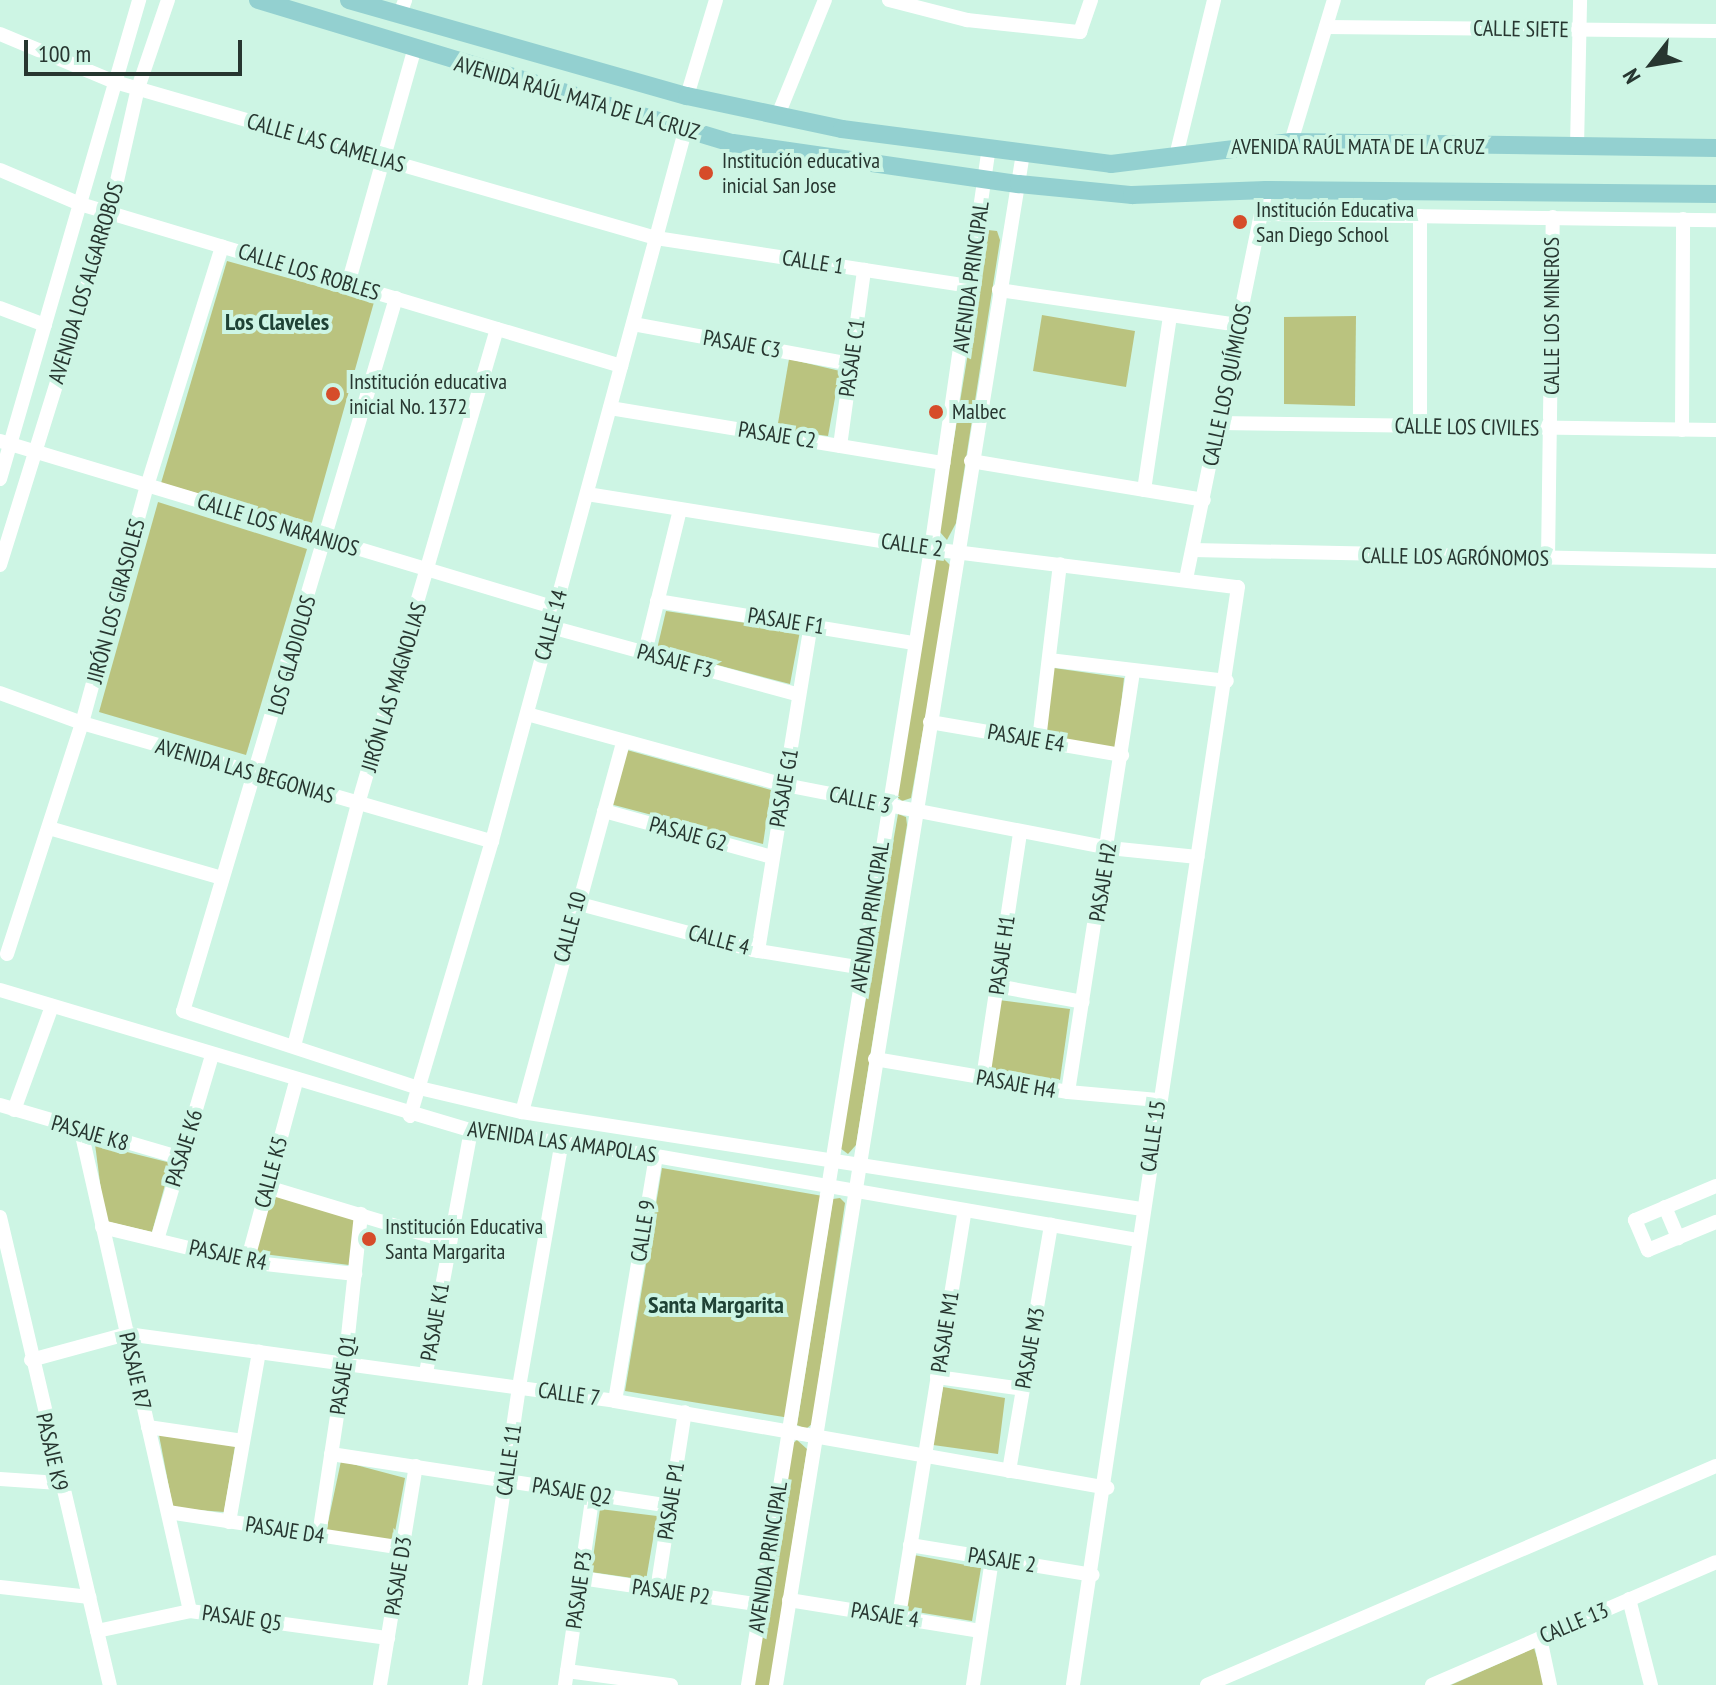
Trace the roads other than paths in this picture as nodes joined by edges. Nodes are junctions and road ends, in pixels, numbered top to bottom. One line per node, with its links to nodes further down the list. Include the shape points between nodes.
1 (139, 0): 18 (street, AVENIDA LOS ALGARROBOS)
2 (168, 0): 19 (street, AVENIDA LOS ALGARROBOS)
3 (258, 0): 17 (main road, AVENIDA RAÚL MATA DE LA CRUZ)
4 (349, 0): 12 (main road, AVENIDA RAÚL MATA DE LA CRUZ)
5 (716, 0): 20 (street)
6 (825, 0): 21 (street)
7 (889, 0): 8 (street, via 967,20 1080,32)
8 (1091, 0)
9 (1214, 0): 28 (street)
10 (1334, 0): 13 (street)
11 (1580, 0): 14 (street)
12 (402, 8): 20 (main road, AVENIDA RAÚL MATA DE LA CRUZ)
13 (1326, 27): 14 (street, CALLE SIETE); 23 (street)
14 (1578, 29): 15 (street, CALLE SIETE); 24 (street)
15 (1716, 31)
16 (0, 34): 18 (street, CALLE LAS CAMELIAS)
17 (414, 50): 22 (main road, AVENIDA RAÚL MATA DE LA CRUZ); 29 (street)
18 (115, 82): 19 (street, CALLE LAS CAMELIAS); 35 (street, AVENIDA LOS ALGARROBOS)
19 (138, 88): 29 (street, CALLE LAS CAMELIAS); 36 (street, AVENIDA LOS ALGARROBOS)
20 (687, 96): 21 (main road, AVENIDA RAÚL MATA DE LA CRUZ)
21 (778, 115): 25 (main road, AVENIDA RAÚL MATA DE LA CRUZ)
22 (685, 131): 31 (main road, AVENIDA RAÚL MATA DE LA CRUZ, via 733,143); 42 (street, CALLE 14)
23 (1291, 142): 24 (main road, AVENIDA RAÚL MATA DE LA CRUZ); 28 (main road, AVENIDA RAÚL MATA DE LA CRUZ)
24 (1577, 147): 26 (main road, AVENIDA RAÚL MATA DE LA CRUZ)
25 (989, 148): 27 (main road, AVENIDA RAÚL MATA DE LA CRUZ); 31 (street, AVENIDA PRINCIPAL)
26 (1716, 148)
27 (1023, 153): 28 (main road, AVENIDA RAÚL MATA DE LA CRUZ, via 1111,164); 32 (street, AVENIDA PRINCIPAL)
28 (1176, 156)
29 (384, 159): 42 (street, CALLE LAS CAMELIAS); 45 (street)
30 (0, 170): 35 (street, CALLE LOS ROBLES)
31 (985, 179): 32 (main road, AVENIDA RAÚL MATA DE LA CRUZ); 46 (street, AVENIDA PRINCIPAL)
32 (1019, 184): 33 (main road, AVENIDA RAÚL MATA DE LA CRUZ, via 1132,195); 47 (street, AVENIDA PRINCIPAL)
33 (1266, 190): 34 (main road, AVENIDA RAÚL MATA DE LA CRUZ); 37 (street, CALLE LOS QUÍMICOS)
34 (1716, 194)
35 (80, 204): 36 (street, CALLE LOS ROBLES); 52 (street, AVENIDA LOS ALGARROBOS)
36 (110, 212): 43 (street, CALLE LOS ROBLES); 65 (street, AVENIDA LOS ALGARROBOS)
37 (1263, 214): 38 (street); 53 (street, CALLE LOS QUÍMICOS)
38 (1420, 216): 39 (street); 59 (street)
39 (1553, 217): 40 (street); 60 (street, CALLE LOS MINEROS)
40 (1683, 219): 41 (street); 61 (street)
41 (1716, 220)
42 (656, 238): 44 (street, CALLE 1); 51 (street, CALLE 14)
43 (222, 246): 45 (street, CALLE LOS ROBLES); 69 (street, JIRÓN LOS GIRASOLES)
44 (864, 270): 46 (street, CALLE 1); 55 (street, PASAJE C1)
45 (348, 284): 48 (street, CALLE LOS ROBLES)
46 (970, 286): 67 (street, AVENIDA PRINCIPAL)
47 (999, 290): 50 (street); 66 (street, AVENIDA PRINCIPAL)
48 (396, 298): 54 (street, CALLE LOS ROBLES); 74 (street, LOS GLADIOLOS)
49 (0, 308): 52 (street)
50 (1170, 316): 53 (street); 70 (street)
51 (633, 324): 55 (street, PASAJE C3); 56 (street, CALLE 14)
52 (45, 325): 63 (street, AVENIDA LOS ALGARROBOS)
53 (1239, 325): 58 (street, CALLE LOS QUÍMICOS)
54 (497, 329): 56 (street, CALLE LOS ROBLES); 82 (street, JIRÓN LAS MAGNOLIAS)
55 (851, 364): 64 (street, PASAJE C1)
56 (621, 366): 57 (street, CALLE 14)
57 (610, 408): 64 (street, PASAJE C2); 71 (street, CALLE 14)
58 (1218, 423): 59 (street, CALLE LOS CIVILES); 72 (street, CALLE LOS QUÍMICOS)
59 (1420, 425): 60 (street, CALLE LOS CIVILES)
60 (1552, 429): 61 (street, CALLE LOS CIVILES); 78 (street, CALLE LOS MINEROS)
61 (1682, 430): 62 (street, CALLE LOS CIVILES)
62 (1716, 430)
63 (5, 443): 65 (street, CALLE LOS NARANJOS); 68 (street, AVENIDA LOS ALGARROBOS)
64 (840, 446): 67 (street, PASAJE C2)
65 (35, 453): 69 (street, CALLE LOS NARANJOS); 81 (street, AVENIDA LOS ALGARROBOS)
66 (971, 461): 70 (street); 77 (street, AVENIDA PRINCIPAL)
67 (944, 463): 75 (street, AVENIDA PRINCIPAL)
68 (0, 479)
69 (147, 486): 74 (street, CALLE LOS NARANJOS); 98 (street, JIRÓN LOS GIRASOLES)
70 (1144, 490): 72 (street)
71 (587, 494): 73 (street, CALLE 2); 86 (street, CALLE 14)
72 (1204, 500): 76 (street, CALLE LOS QUÍMICOS)
73 (680, 509): 75 (street, CALLE 2); 85 (street)
74 (325, 539): 82 (street, CALLE LOS NARANJOS); 102 (street, LOS GLADIOLOS)
75 (931, 549): 77 (street, CALLE 2); 89 (street, AVENIDA PRINCIPAL)
76 (1193, 550): 78 (street, CALLE LOS AGRÓNOMOS); 83 (street, CALLE LOS QUÍMICOS)
77 (958, 551): 80 (street, CALLE 2); 97 (street, AVENIDA PRINCIPAL)
78 (1548, 559): 79 (street, CALLE LOS AGRÓNOMOS)
79 (1716, 561)
80 (1060, 564): 83 (street, CALLE 2); 91 (street)
81 (0, 565)
82 (430, 570): 86 (street, CALLE LOS NARANJOS); 104 (street, JIRÓN LAS MAGNOLIAS)
83 (1186, 579): 84 (street, CALLE 2)
84 (1238, 587): 93 (street, CALLE 15)
85 (657, 601): 87 (street, PASAJE F1); 90 (street)
86 (556, 608): 88 (street, CALLE 14)
87 (811, 625): 89 (street, PASAJE F1); 95 (street, PASAJE G1)
88 (551, 627): 90 (street, PASAJE F3); 96 (street, CALLE 14)
89 (913, 643): 105 (street, AVENIDA PRINCIPAL)
90 (645, 652): 95 (street, PASAJE F3)
91 (1049, 660): 92 (street); 99 (street)
92 (1133, 671): 93 (street); 101 (street, PASAJE H2)
93 (1227, 681): 113 (street, CALLE 15)
94 (0, 693): 98 (street, AVENIDA LAS BEGONIAS)
95 (799, 695): 103 (street, PASAJE G1)
96 (527, 714): 100 (street, CALLE 3); 110 (street, CALLE 14)
97 (930, 722): 99 (street, PASAJE E4); 107 (street, AVENIDA PRINCIPAL)
98 (82, 723): 102 (street, AVENIDA LAS BEGONIAS); 108 (street, JIRÓN LOS GIRASOLES)
99 (1039, 740): 101 (street, PASAJE E4)
100 (623, 743): 103 (street, CALLE 3); 106 (street, CALLE 10)
101 (1122, 755): 111 (street, PASAJE H2)
102 (257, 774): 104 (street, AVENIDA LAS BEGONIAS); 114 (street, LOS GLADIOLOS)
103 (785, 785): 105 (street, CALLE 3); 112 (street, PASAJE G1)
104 (358, 804): 110 (street, AVENIDA LAS BEGONIAS); 124 (street, JIRÓN LAS MAGNOLIAS)
105 (887, 806): 107 (street, CALLE 3); 118 (street, AVENIDA PRINCIPAL)
106 (604, 811): 112 (street, PASAJE G2); 115 (street, CALLE 10)
107 (915, 811): 109 (street, CALLE 3); 126 (street, AVENIDA PRINCIPAL)
108 (49, 828): 114 (street); 117 (street, JIRÓN LOS GIRASOLES)
109 (1020, 832): 111 (street, CALLE 3); 119 (street, PASAJE H1)
110 (492, 841): 129 (street, CALLE 14)
111 (1109, 848): 113 (street, CALLE 3); 121 (street, PASAJE H2)
112 (772, 857): 116 (street, PASAJE G1)
113 (1198, 857): 131 (street, CALLE 15)
114 (222, 878): 123 (street, LOS GLADIOLOS)
115 (576, 903): 116 (street, CALLE 4); 133 (street, CALLE 10)
116 (758, 951): 118 (street, CALLE 4)
117 (7, 954)
118 (863, 968): 140 (street, AVENIDA PRINCIPAL)
119 (997, 986): 121 (street); 127 (street, PASAJE H1)
120 (0, 990): 122 (street, AVENIDA LAS AMAPOLAS)
121 (1083, 1002): 130 (street, PASAJE H2)
122 (52, 1006): 125 (street, AVENIDA LAS AMAPOLAS); 132 (street)
123 (183, 1011): 124 (street, AVENIDA LAS AMAPOLAS)
124 (294, 1046): 129 (street, AVENIDA LAS AMAPOLAS)
125 (212, 1055): 128 (street, AVENIDA LAS AMAPOLAS); 139 (street, PASAJE K6)
126 (875, 1059): 127 (street, PASAJE H4); 141 (street, AVENIDA PRINCIPAL)
127 (983, 1078): 130 (street, PASAJE H4)
128 (296, 1082): 134 (street, AVENIDA LAS AMAPOLAS); 143 (street, CALLE K5)
129 (415, 1087): 133 (street, AVENIDA LAS AMAPOLAS); 134 (street, CALLE 14)
130 (1068, 1092): 131 (street, PASAJE H4)
131 (1158, 1100): 147 (street, CALLE 15)
132 (7, 1108): 136 (street, PASAJE K8)
133 (522, 1112): 140 (street, AVENIDA LAS AMAPOLAS)
134 (410, 1116): 135 (street, AVENIDA LAS AMAPOLAS)
135 (471, 1130): 137 (street, AVENIDA LAS AMAPOLAS); 157 (street, PASAJE K1)
136 (81, 1131): 139 (street, PASAJE K8); 153 (street, PASAJE R7)
137 (562, 1141): 138 (street, AVENIDA LAS AMAPOLAS); 166 (street, CALLE 11)
138 (656, 1156): 144 (street, AVENIDA LAS AMAPOLAS); 168 (street, CALLE 9)
139 (181, 1158): 155 (street, PASAJE K6)
140 (831, 1159): 141 (street, AVENIDA LAS AMAPOLAS); 144 (street, AVENIDA PRINCIPAL)
141 (859, 1164): 145 (street, AVENIDA PRINCIPAL); 147 (street, AVENIDA LAS AMAPOLAS)
142 (1716, 1186): 146 (street)
143 (267, 1187): 149 (street); 158 (street, CALLE K5)
144 (827, 1187): 145 (street, AVENIDA LAS AMAPOLAS); 171 (street, AVENIDA PRINCIPAL)
145 (855, 1191): 148 (street, AVENIDA LAS AMAPOLAS); 172 (street, AVENIDA PRINCIPAL)
146 (1665, 1207): 154 (street); 154 (street, via 1635,1220 1648,1250)
147 (1142, 1209): 156 (street, CALLE 15)
148 (965, 1210): 152 (street, AVENIDA LAS AMAPOLAS); 165 (street, PASAJE M1)
149 (361, 1214): 157 (street); 159 (street, PASAJE Q1)
150 (1716, 1222): 154 (street)
151 (1, 1223): 162 (street, PASAJE K9)
152 (1051, 1225): 156 (street, AVENIDA LAS AMAPOLAS); 167 (street, PASAJE M3)
153 (102, 1227): 155 (street, PASAJE R4); 160 (street, PASAJE R7)
154 (1678, 1238)
155 (157, 1240): 158 (street, PASAJE R4)
156 (1137, 1240): 182 (street, CALLE 15)
157 (449, 1242): 164 (street, PASAJE K1)
158 (247, 1262): 159 (street, PASAJE R4)
159 (355, 1274): 163 (street, PASAJE Q1)
160 (127, 1334): 161 (street, CALLE 7); 162 (street, CALLE 7); 170 (street, PASAJE R7)
161 (259, 1352): 163 (street, CALLE 7); 173 (street)
162 (31, 1360): 181 (street, PASAJE K9)
163 (345, 1364): 164 (street, CALLE 7); 174 (street, PASAJE Q1)
164 (426, 1373): 166 (street, CALLE 7)
165 (937, 1377): 167 (street); 175 (street, PASAJE M1)
166 (519, 1387): 168 (street, CALLE 7); 180 (street, CALLE 11)
167 (1023, 1389): 178 (street, PASAJE M3)
168 (615, 1401): 169 (street, CALLE 7)
169 (685, 1412): 171 (street, CALLE 7); 184 (street, PASAJE P1)
170 (148, 1427): 173 (street); 185 (street, PASAJE R7)
171 (788, 1433): 172 (street, CALLE 7); 199 (street, AVENIDA PRINCIPAL)
172 (815, 1438): 175 (street, CALLE 7); 198 (street, AVENIDA PRINCIPAL)
173 (243, 1441): 186 (street)
174 (331, 1454): 176 (street, PASAJE Q2); 187 (street, PASAJE Q1)
175 (924, 1455): 178 (street, CALLE 7); 188 (street, PASAJE M1)
176 (416, 1466): 180 (street, PASAJE Q2); 189 (street, PASAJE D3)
177 (1716, 1467): 216 (street)
178 (1009, 1471): 182 (street, CALLE 7)
179 (0, 1479): 181 (street)
180 (507, 1481): 183 (street, PASAJE Q2); 210 (street, CALLE 11)
181 (59, 1483): 196 (street, PASAJE K9)
182 (1107, 1488): 192 (street, CALLE 15)
183 (593, 1494): 184 (street, PASAJE Q2); 193 (street, PASAJE P3)
184 (669, 1506): 195 (street, PASAJE P1)
185 (168, 1512): 186 (street, PASAJE D4); 200 (street, PASAJE R7)
186 (229, 1522): 187 (street, PASAJE D4)
187 (319, 1535): 189 (street, PASAJE D4)
188 (910, 1545): 190 (street, PASAJE 2); 201 (street, PASAJE M1)
189 (403, 1548): 204 (street, PASAJE D3)
190 (992, 1559): 192 (street, PASAJE 2); 203 (street)
191 (1716, 1562): 197 (street, CALLE 13)
192 (1093, 1575): 215 (street, CALLE 15)
193 (581, 1578): 195 (street, PASAJE P2); 206 (street, PASAJE P3)
194 (0, 1587): 196 (street)
195 (657, 1590): 199 (street, PASAJE P2)
196 (89, 1597): 202 (street, PASAJE K9)
197 (1629, 1599): 205 (street, CALLE 13); 219 (street)
198 (789, 1600): 201 (street, PASAJE 4); 213 (street, AVENIDA PRINCIPAL)
199 (761, 1605): 212 (street, AVENIDA PRINCIPAL)
200 (190, 1611): 202 (street, PASAJE Q5); 204 (street, PASAJE Q5)
201 (899, 1616): 203 (street, PASAJE 4)
202 (97, 1631): 208 (street, PASAJE K9)
203 (981, 1631): 214 (street)
204 (388, 1638): 209 (street, PASAJE D3)
205 (1540, 1638): 217 (street, CALLE 13); 218 (street)
206 (566, 1678): 207 (street)
207 (641, 1682): 211 (street)
208 (110, 1685)
209 (380, 1685)
210 (475, 1685)
211 (671, 1685)
212 (748, 1685)
213 (776, 1685)
214 (973, 1685)
215 (1073, 1685)
216 (1207, 1685)
217 (1432, 1685)
218 (1550, 1685)
219 (1651, 1685)

